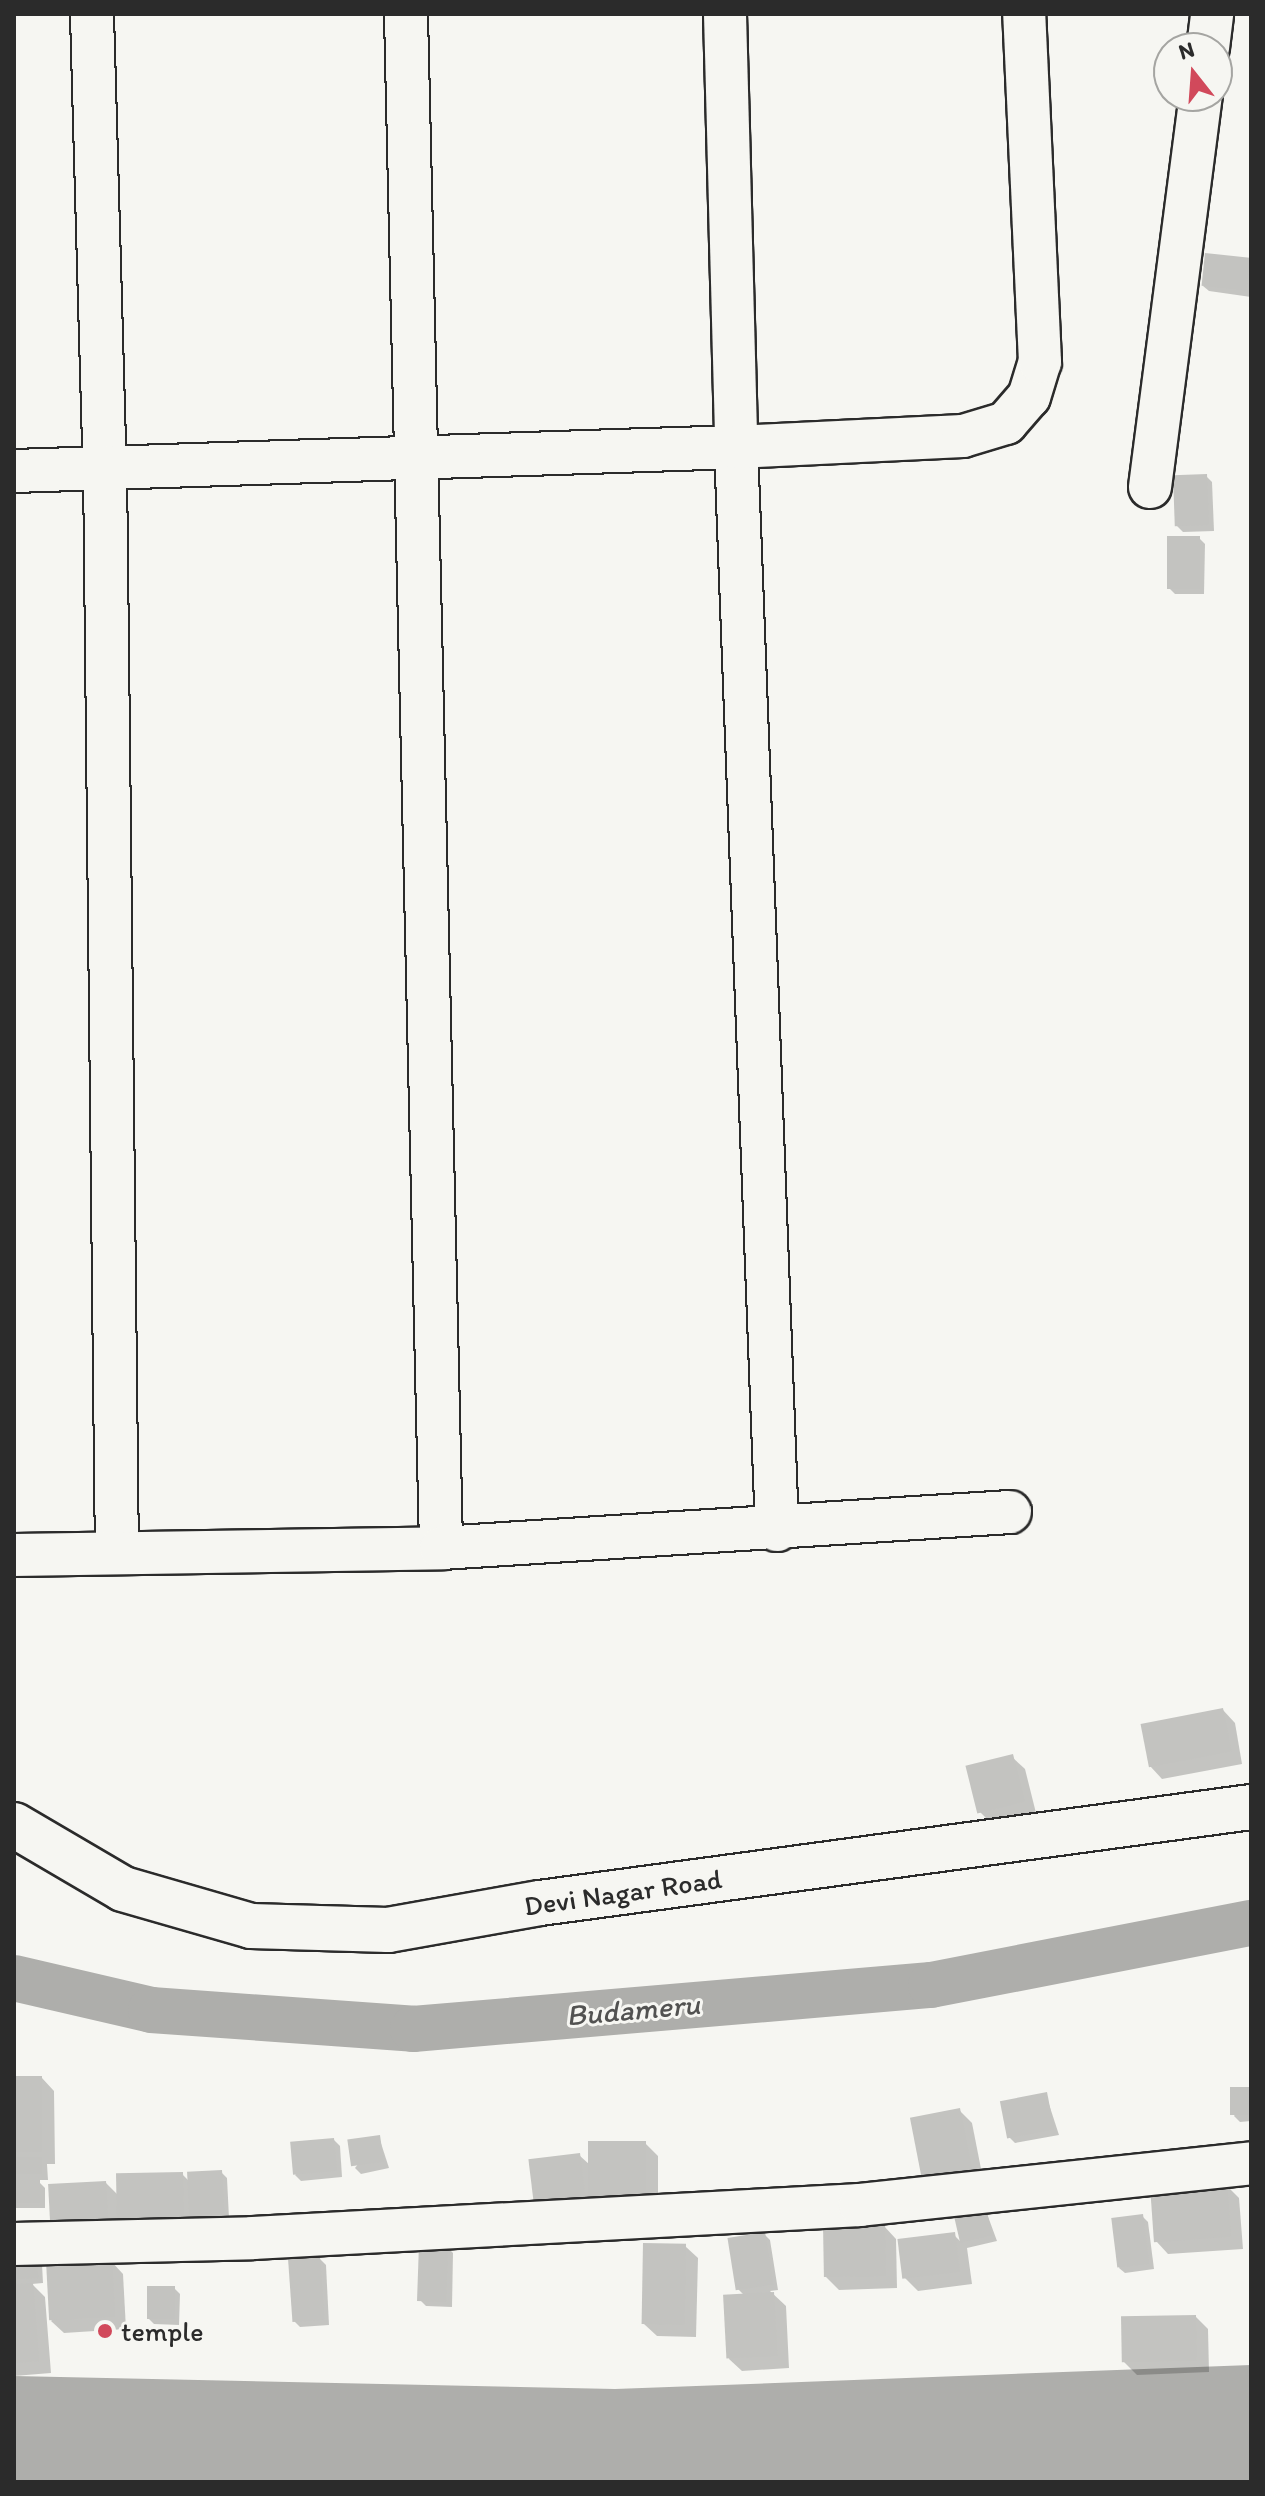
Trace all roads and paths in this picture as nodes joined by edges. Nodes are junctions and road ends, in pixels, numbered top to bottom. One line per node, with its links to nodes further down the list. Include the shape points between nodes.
1 (92, 14): 8 (street)
2 (406, 14): 7 (street)
3 (725, 14): 6 (street)
4 (1024, 14): 6 (street, via 1040,362 1029,397 1006,423 963,436)
5 (1199, 112): 10 (street)
6 (736, 447): 7 (street); 12 (street)
7 (418, 459): 8 (street); 13 (street)
8 (105, 467): 9 (street); 14 (street)
9 (14, 471)
10 (1150, 487)
11 (1010, 1512): 12 (street)
12 (777, 1530): 13 (street)
13 (441, 1548): 14 (street)
14 (117, 1550): 15 (street)
15 (14, 1555)
16 (1251, 1807): 17 (street, Devi Nagar Road, via 540,1903 388,1930 237,1922 123,1889)
17 (14, 1825)
18 (1251, 2163): 19 (street, via 860,2205 253,2238)
19 (14, 2244)

